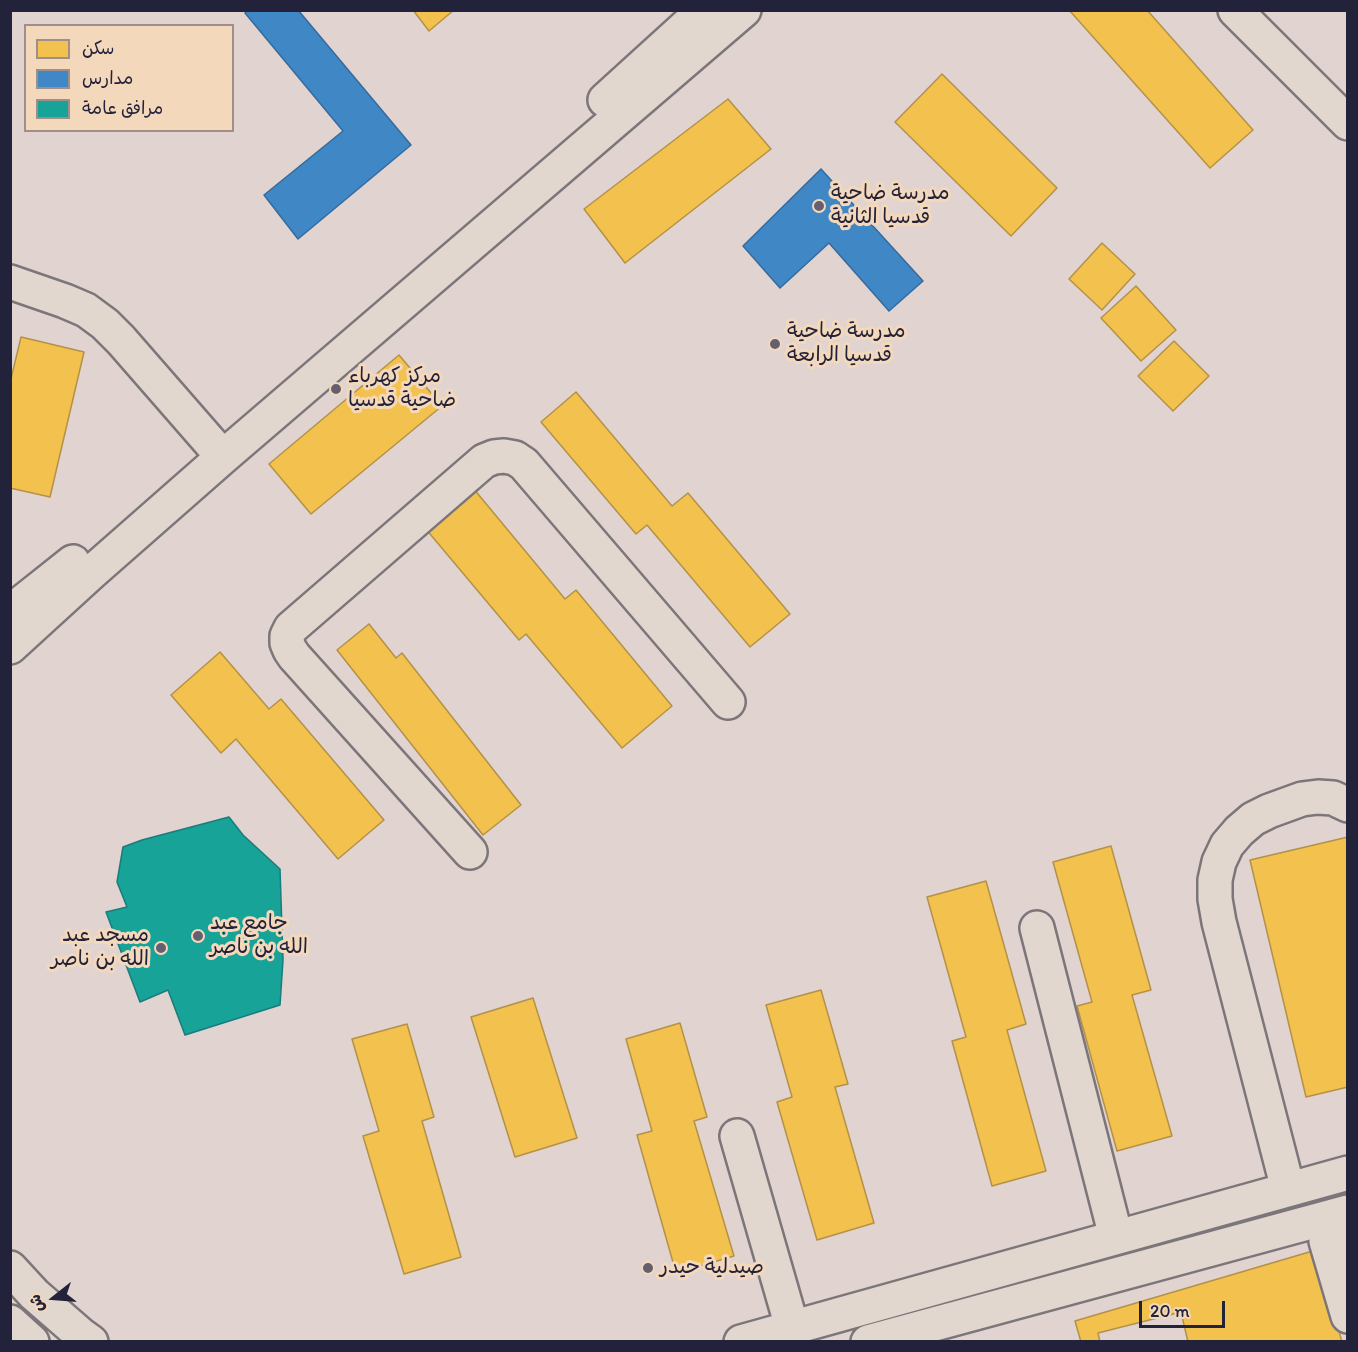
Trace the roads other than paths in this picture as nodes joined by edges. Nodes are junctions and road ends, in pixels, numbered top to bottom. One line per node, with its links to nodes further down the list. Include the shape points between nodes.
1 (704, 10): 5 (street)
2 (744, 10): 5 (street)
3 (1235, 10): 4 (street)
4 (1347, 123)
5 (422, 273): 7 (street)
6 (10, 282): 7 (street, via 86,310 105,324)
7 (216, 449): 8 (street)
8 (84, 566): 9 (street); 10 (street)
9 (10, 612)
10 (10, 647)
11 (728, 702): 13 (street, via 524,464 504,456 484,461 291,628 287,643 294,656)
12 (1347, 805): 17 (street, via 1318,796 1253,819 1227,845 1215,880 1219,922)
13 (470, 852)
14 (1037, 928): 20 (street)
15 (736, 1136): 24 (street)
16 (1347, 1173): 17 (street)
17 (1288, 1189): 20 (street)
18 (1347, 1212): 28 (street)
19 (1347, 1236): 22 (street, via 1326,1241)
20 (1116, 1237): 24 (street)
21 (10, 1268): 26 (street, via 34,1294)
22 (1347, 1316)
23 (10, 1322): 25 (street)
24 (792, 1327): 27 (street)
25 (32, 1341)
26 (91, 1341)
27 (741, 1341)
28 (868, 1341)

